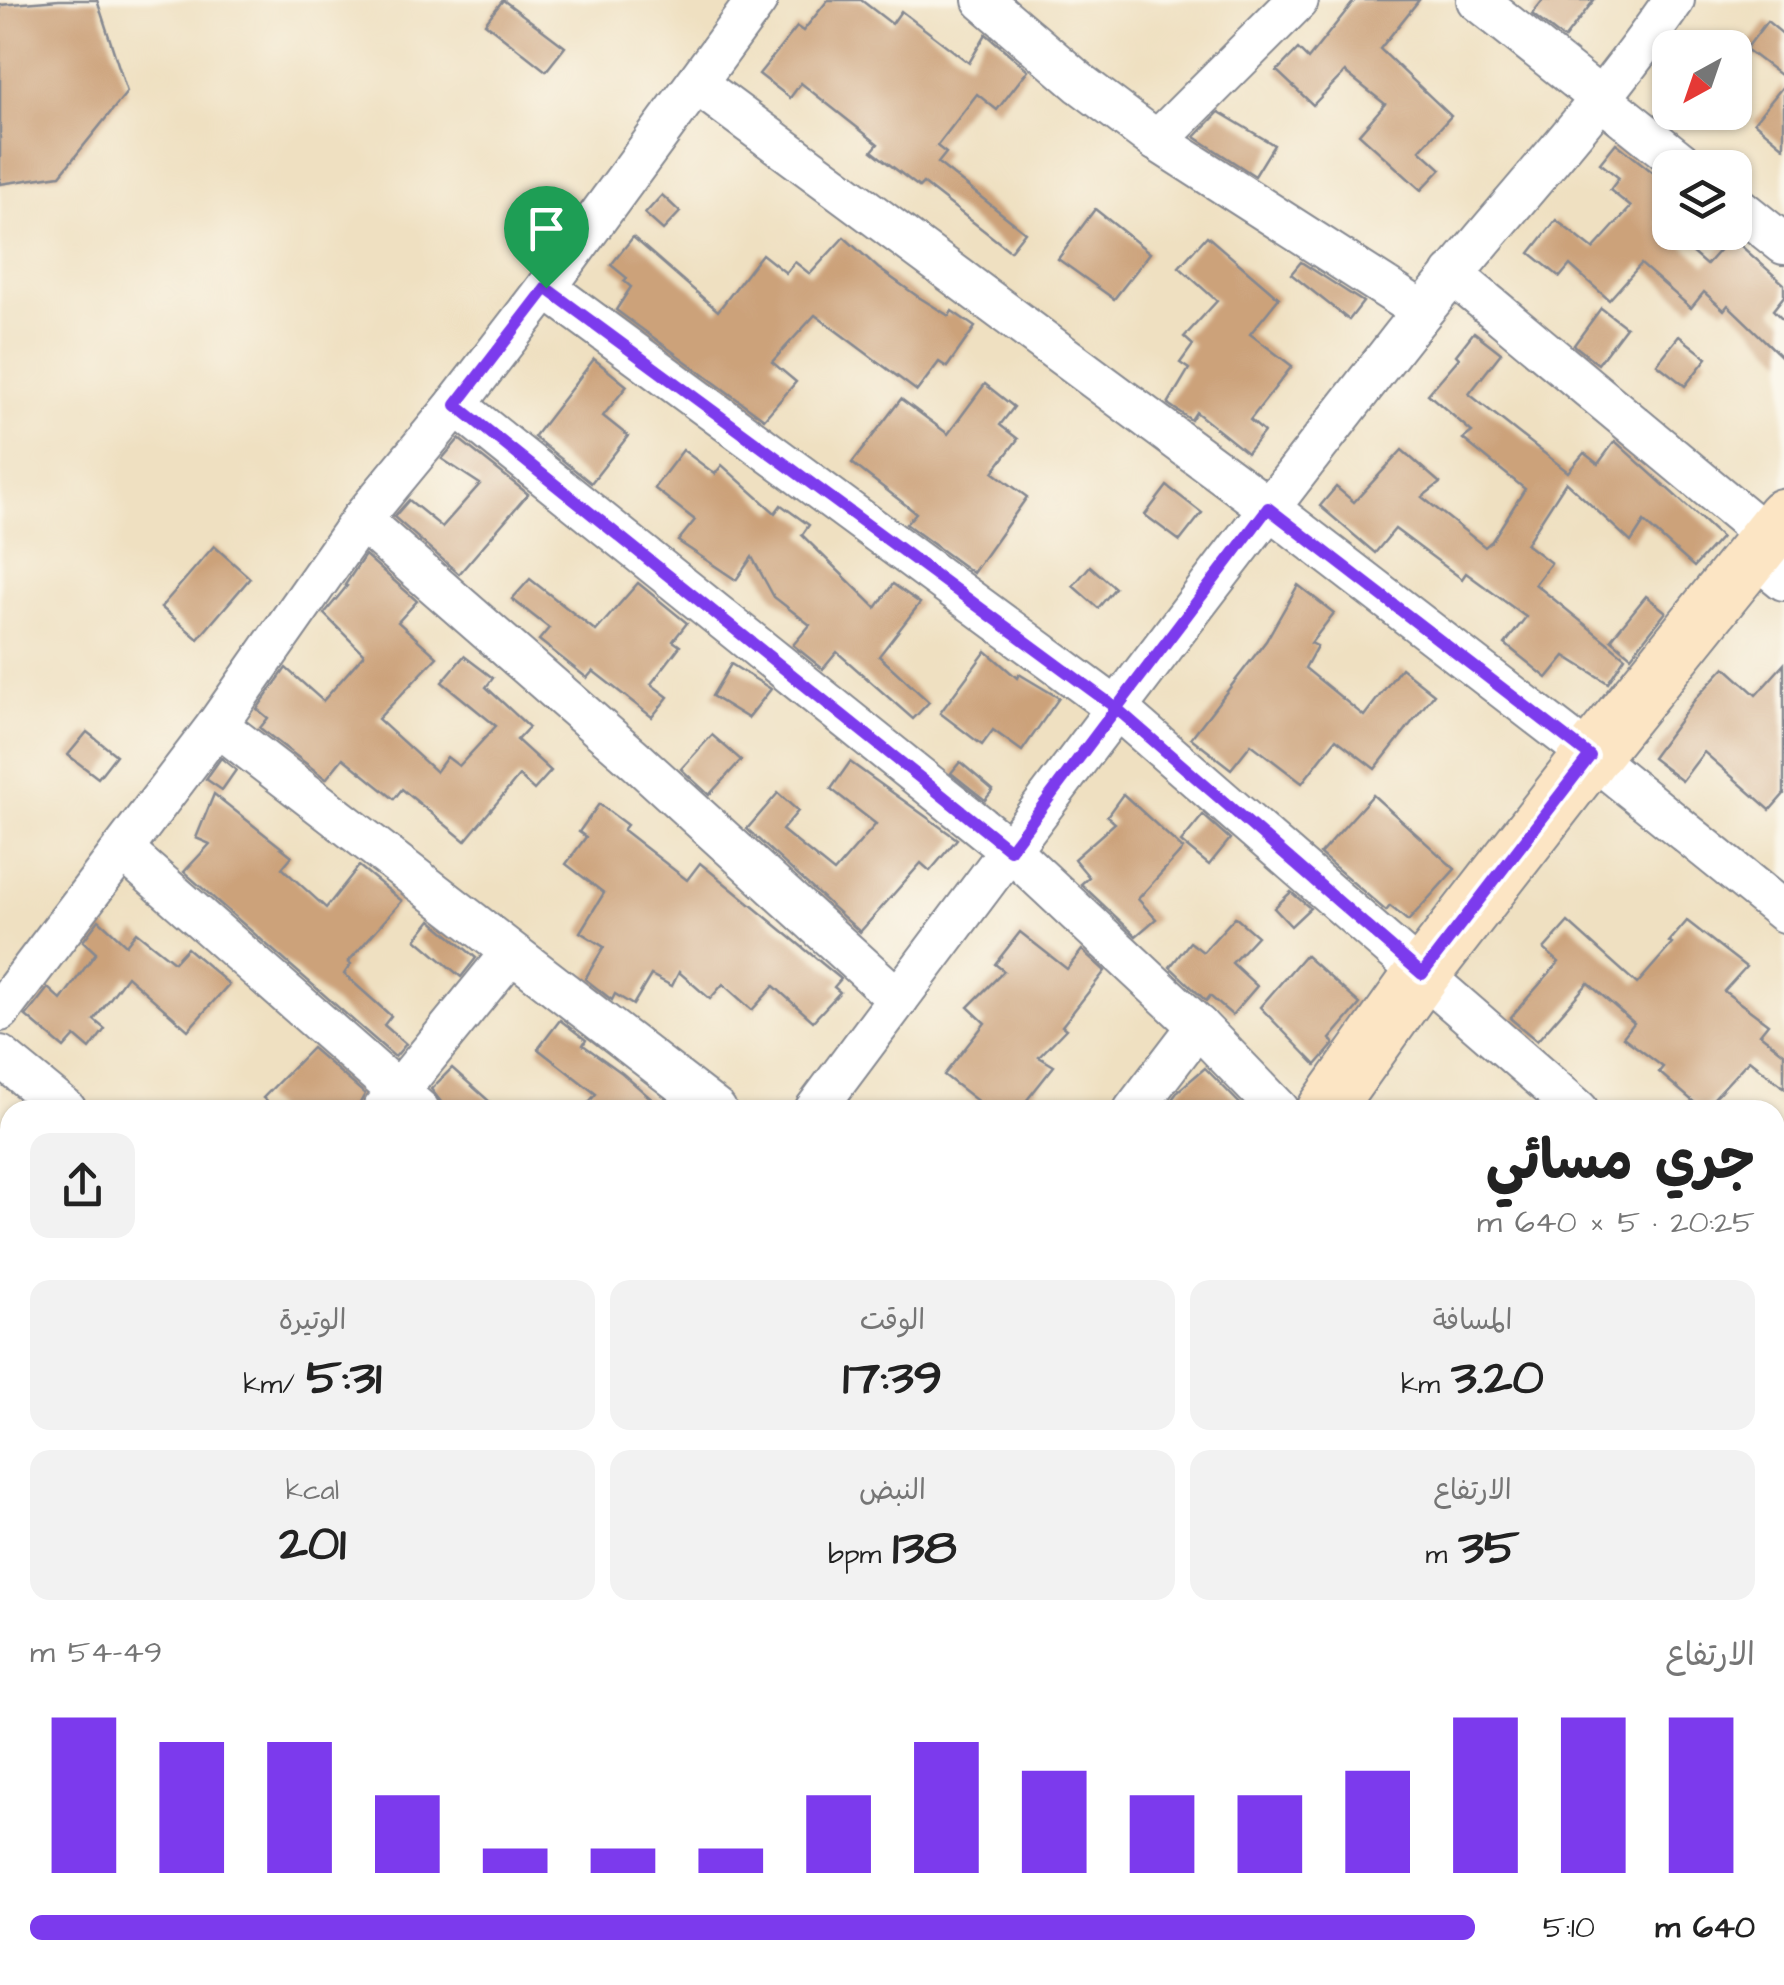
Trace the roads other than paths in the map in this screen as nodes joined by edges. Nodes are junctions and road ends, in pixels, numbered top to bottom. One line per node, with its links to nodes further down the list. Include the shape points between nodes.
1 (757, 0): 6 (street)
2 (984, 0): 8 (street)
3 (1298, 0): 8 (street)
4 (1477, 0): 7 (street)
5 (1674, 0): 7 (street)
6 (696, 84): 13 (street); 16 (street)
7 (1602, 100): 9 (street); 12 (street)
8 (1157, 140): 14 (street)
9 (1665, 150)
10 (1752, 219): 11 (street)
11 (1784, 244)
12 (1452, 274): 14 (street); 18 (street)
13 (546, 288): 15 (street); 19 (street)
14 (1422, 311): 16 (street)
15 (456, 405): 17 (street); 22 (street)
16 (1268, 508): 19 (street); 21 (street)
17 (362, 520): 20 (street); 27 (street)
18 (1772, 547): 21 (main road)
19 (1116, 708): 22 (street); 26 (street)
20 (217, 725): 23 (street); 25 (street)
21 (1590, 756): 24 (street); 26 (main road)
22 (1010, 850): 27 (street); 29 (street)
23 (124, 851): 28 (street); 32 (street)
24 (1784, 912)
25 (510, 954): 33 (street); 34 (street)
26 (1422, 974): 38 (main road); 39 (street)
27 (898, 999): 35 (street)
28 (0, 1011)
29 (1198, 1026): 36 (street); 37 (street)
30 (0, 1056): 31 (street)
31 (54, 1100)
32 (396, 1100)
33 (403, 1100)
34 (703, 1100)
35 (822, 1100)
36 (1142, 1100)
37 (1270, 1100)
38 (1332, 1100)
39 (1567, 1100)

